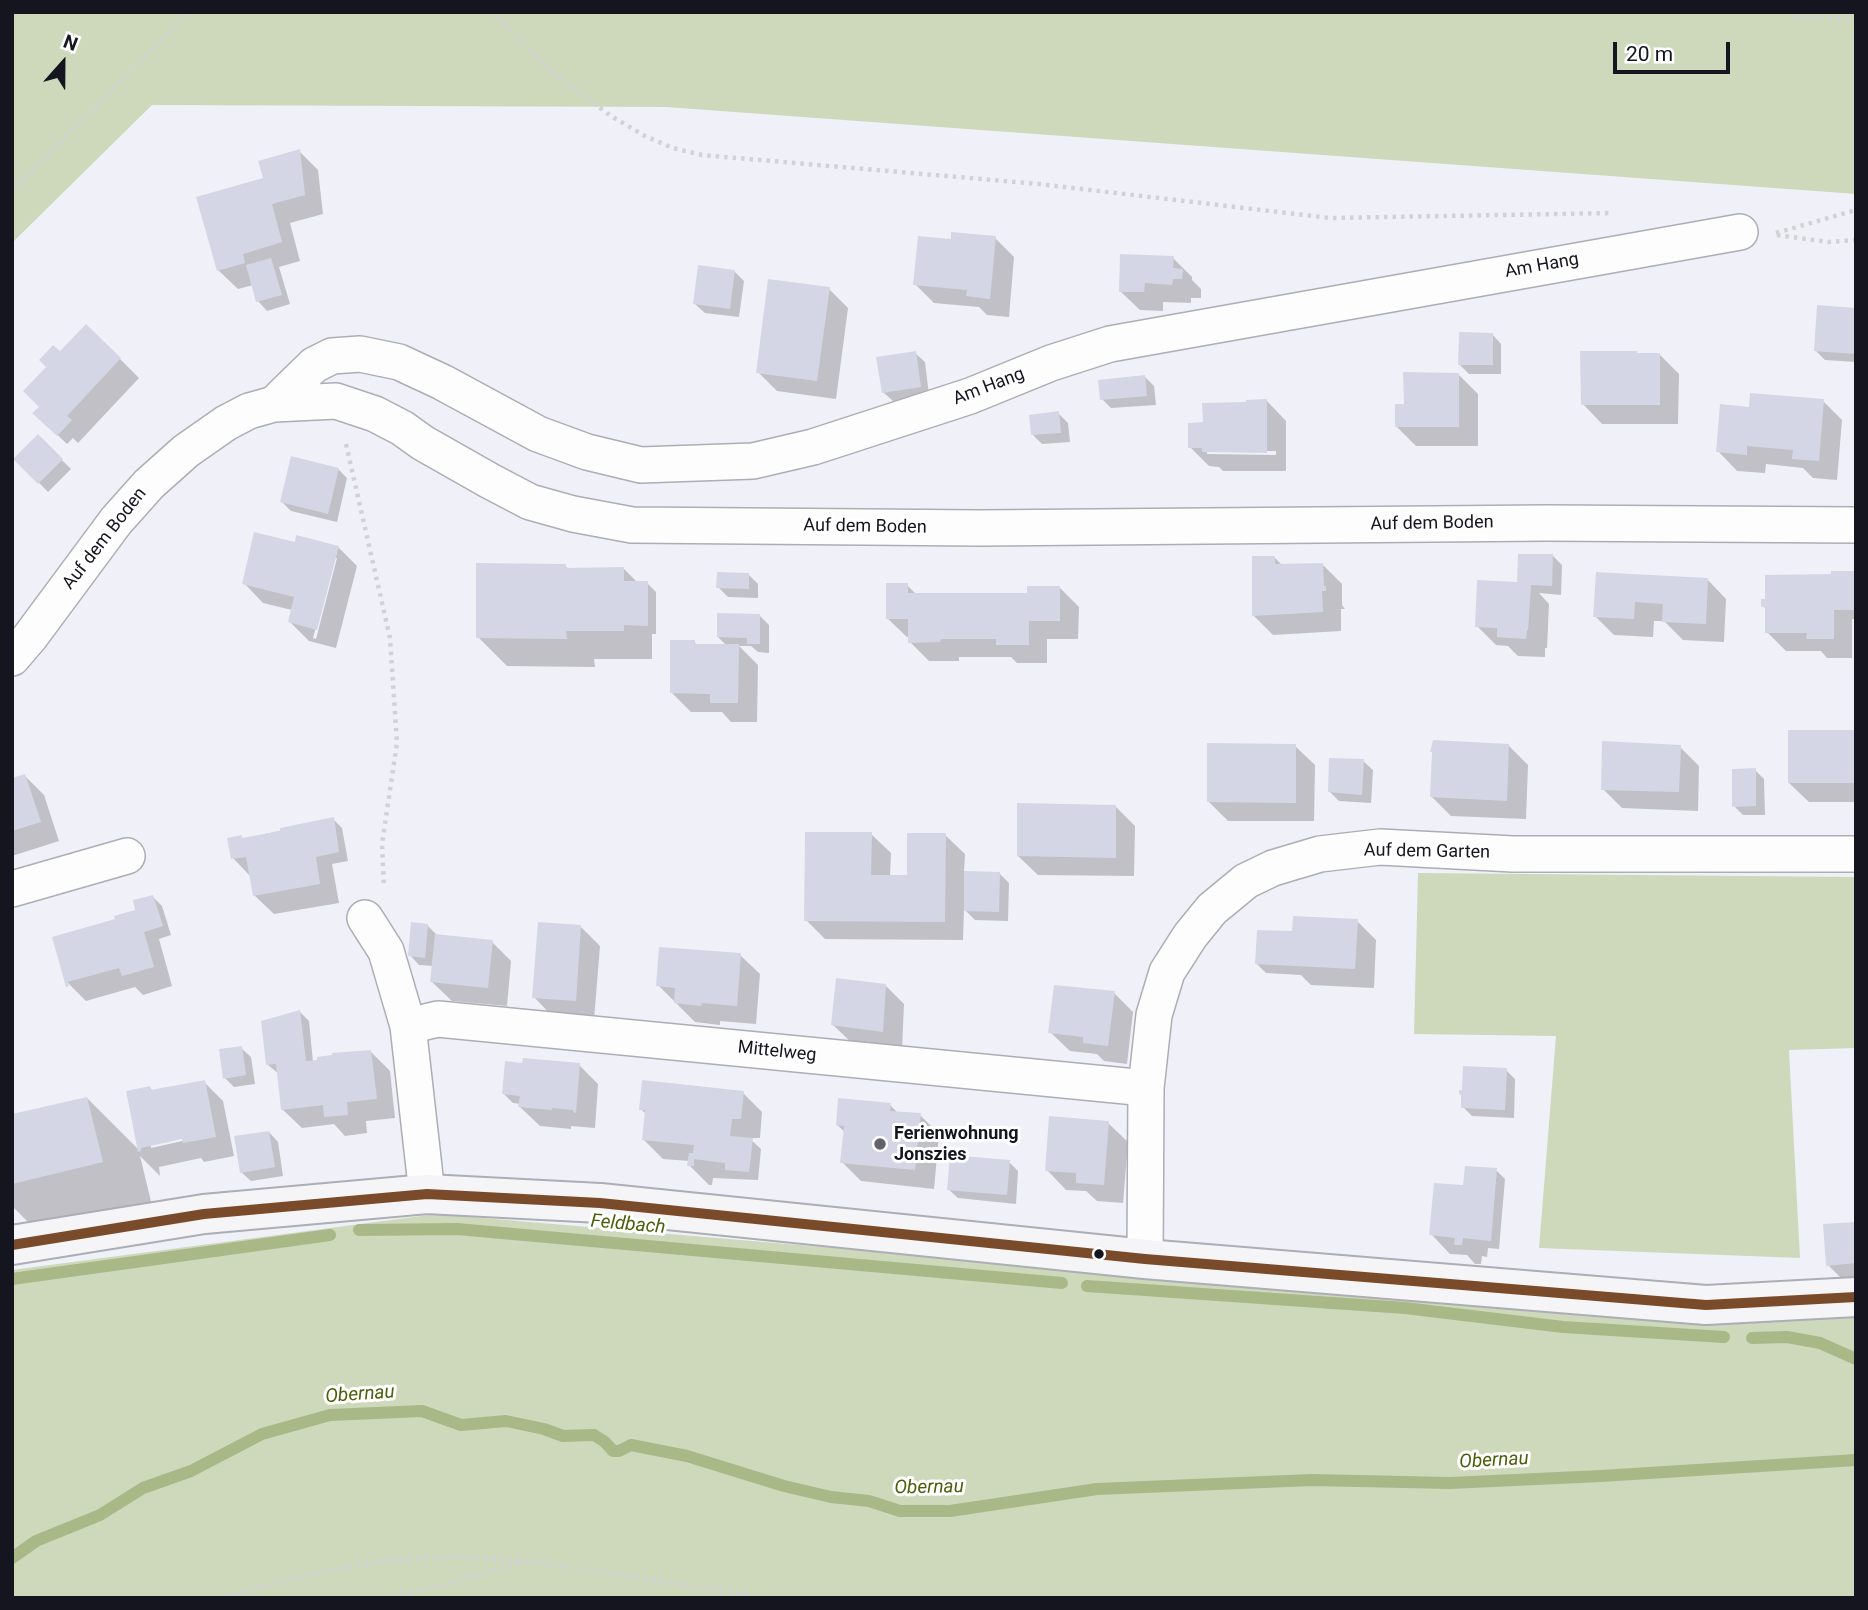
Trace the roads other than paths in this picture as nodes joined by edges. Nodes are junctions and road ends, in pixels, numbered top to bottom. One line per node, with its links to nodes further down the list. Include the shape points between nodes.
1 (1740, 232): 2 (street, Am Hang, via 1110,344 970,396 753,461 642,465 587,452 538,434 399,362 360,354 332,356 314,365)
2 (274, 404): 3 (street, Auf dem Boden, via 337,401 402,428 530,502 632,525); 4 (street, Auf dem Boden, via 226,423 149,484)
3 (1856, 525)
4 (12, 658)
5 (1856, 854): 10 (street, Auf dem Garten, via 1513,854 1380,847 1320,854 1273,868 1247,881 1212,909 1167,972 1154,1015)
6 (127, 856): 7 (street)
7 (12, 889)
8 (365, 918): 9 (street, via 386,951)
9 (408, 1026): 10 (street, Mittelweg, via 438,1019); 11 (street)
10 (1146, 1088): 13 (street, Auf dem Garten)
11 (427, 1194): 12 (street, via 204,1214); 13 (street, via 600,1203)
12 (12, 1245)
13 (1145, 1259): 14 (street, via 1706,1305)
14 (1856, 1297)

